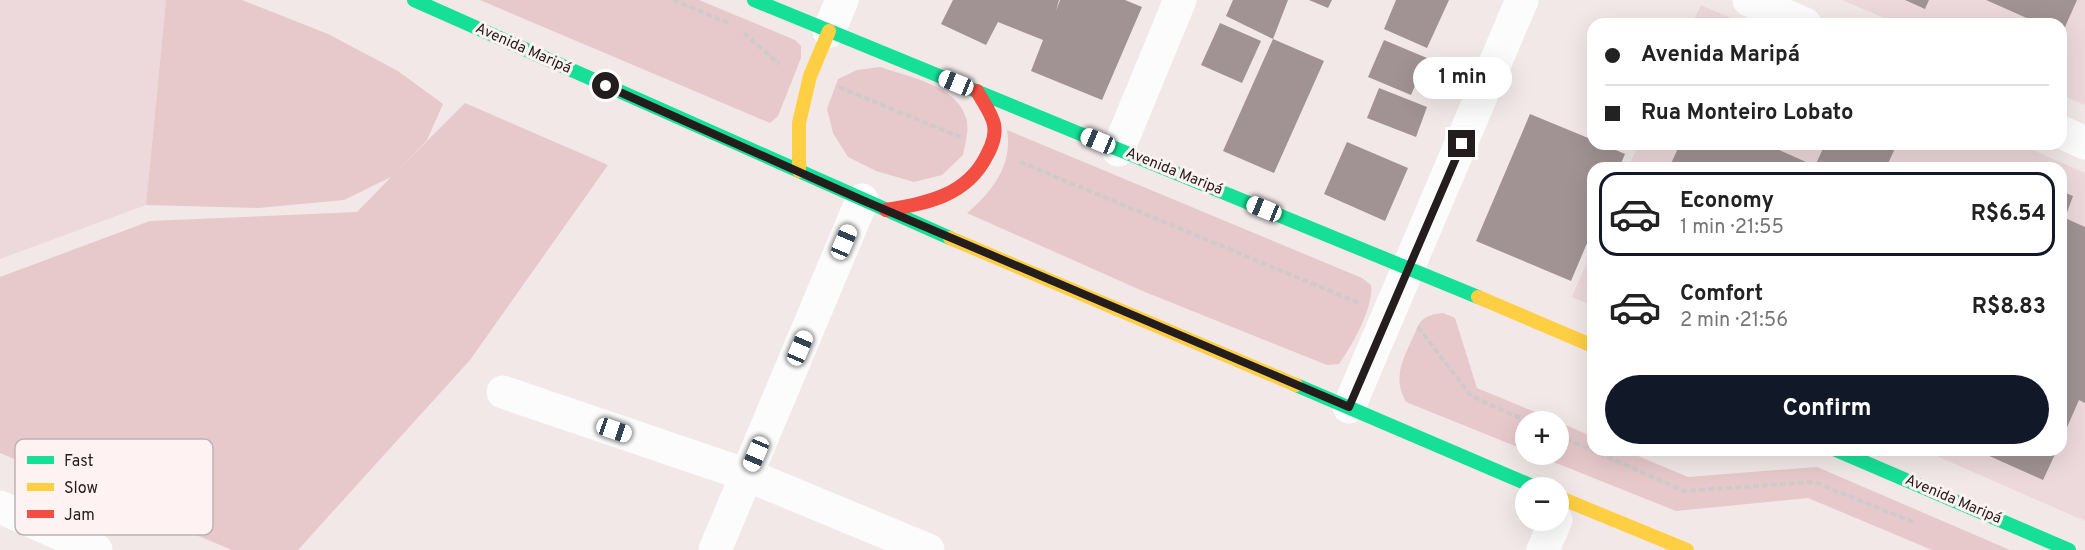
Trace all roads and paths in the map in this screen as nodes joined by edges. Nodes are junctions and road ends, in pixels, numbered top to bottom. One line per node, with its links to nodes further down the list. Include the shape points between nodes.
1 (414, 0): 16 (main road, Avenida Maripá)
2 (673, 0): 10 (path, via 736,26 778,63)
3 (754, 0): 9 (main road, Avenida Maripá)
4 (842, 0): 9 (street)
5 (1180, 0): 15 (street)
6 (1522, 0): 18 (street)
7 (1749, 0): 8 (street)
8 (1791, 18)
9 (829, 31): 10 (main road); 11 (main road, Avenida Maripá)
10 (810, 76): 14 (path); 16 (main road, via 799,123)
11 (977, 91): 14 (main road, via 994,124); 15 (main road, Avenida Maripá)
12 (2067, 135): 13 (street)
13 (2085, 143)
14 (990, 150): 17 (main road, via 982,168 961,188 932,201); 19 (path)
15 (1118, 150): 18 (main road, Avenida Maripá)
16 (799, 171): 17 (main road, Avenida Maripá)
17 (874, 205): 22 (main road, Avenida Maripá); 28 (street)
18 (1410, 268): 19 (street); 20 (main road, Avenida Maripá)
19 (1389, 316): 22 (street); 23 (path, via 1418,326 1471,396)
20 (1587, 343)
21 (503, 392): 28 (street)
22 (1349, 407): 29 (main road)
23 (1515, 416)
24 (1569, 440): 25 (path)
25 (1587, 448)
26 (1605, 456): 33 (path, via 1684,491 1814,482)
27 (1850, 456): 41 (main road, Avenida Maripá)
28 (747, 475): 37 (street); 38 (street)
29 (1515, 485)
30 (0, 507): 32 (street)
31 (1569, 509): 40 (main road)
32 (15, 514)
33 (1919, 524)
34 (1548, 531): 39 (street)
35 (63, 535): 36 (street)
36 (96, 550)
37 (715, 550)
38 (928, 550)
39 (1543, 550)
40 (1686, 550)
41 (2069, 550)

